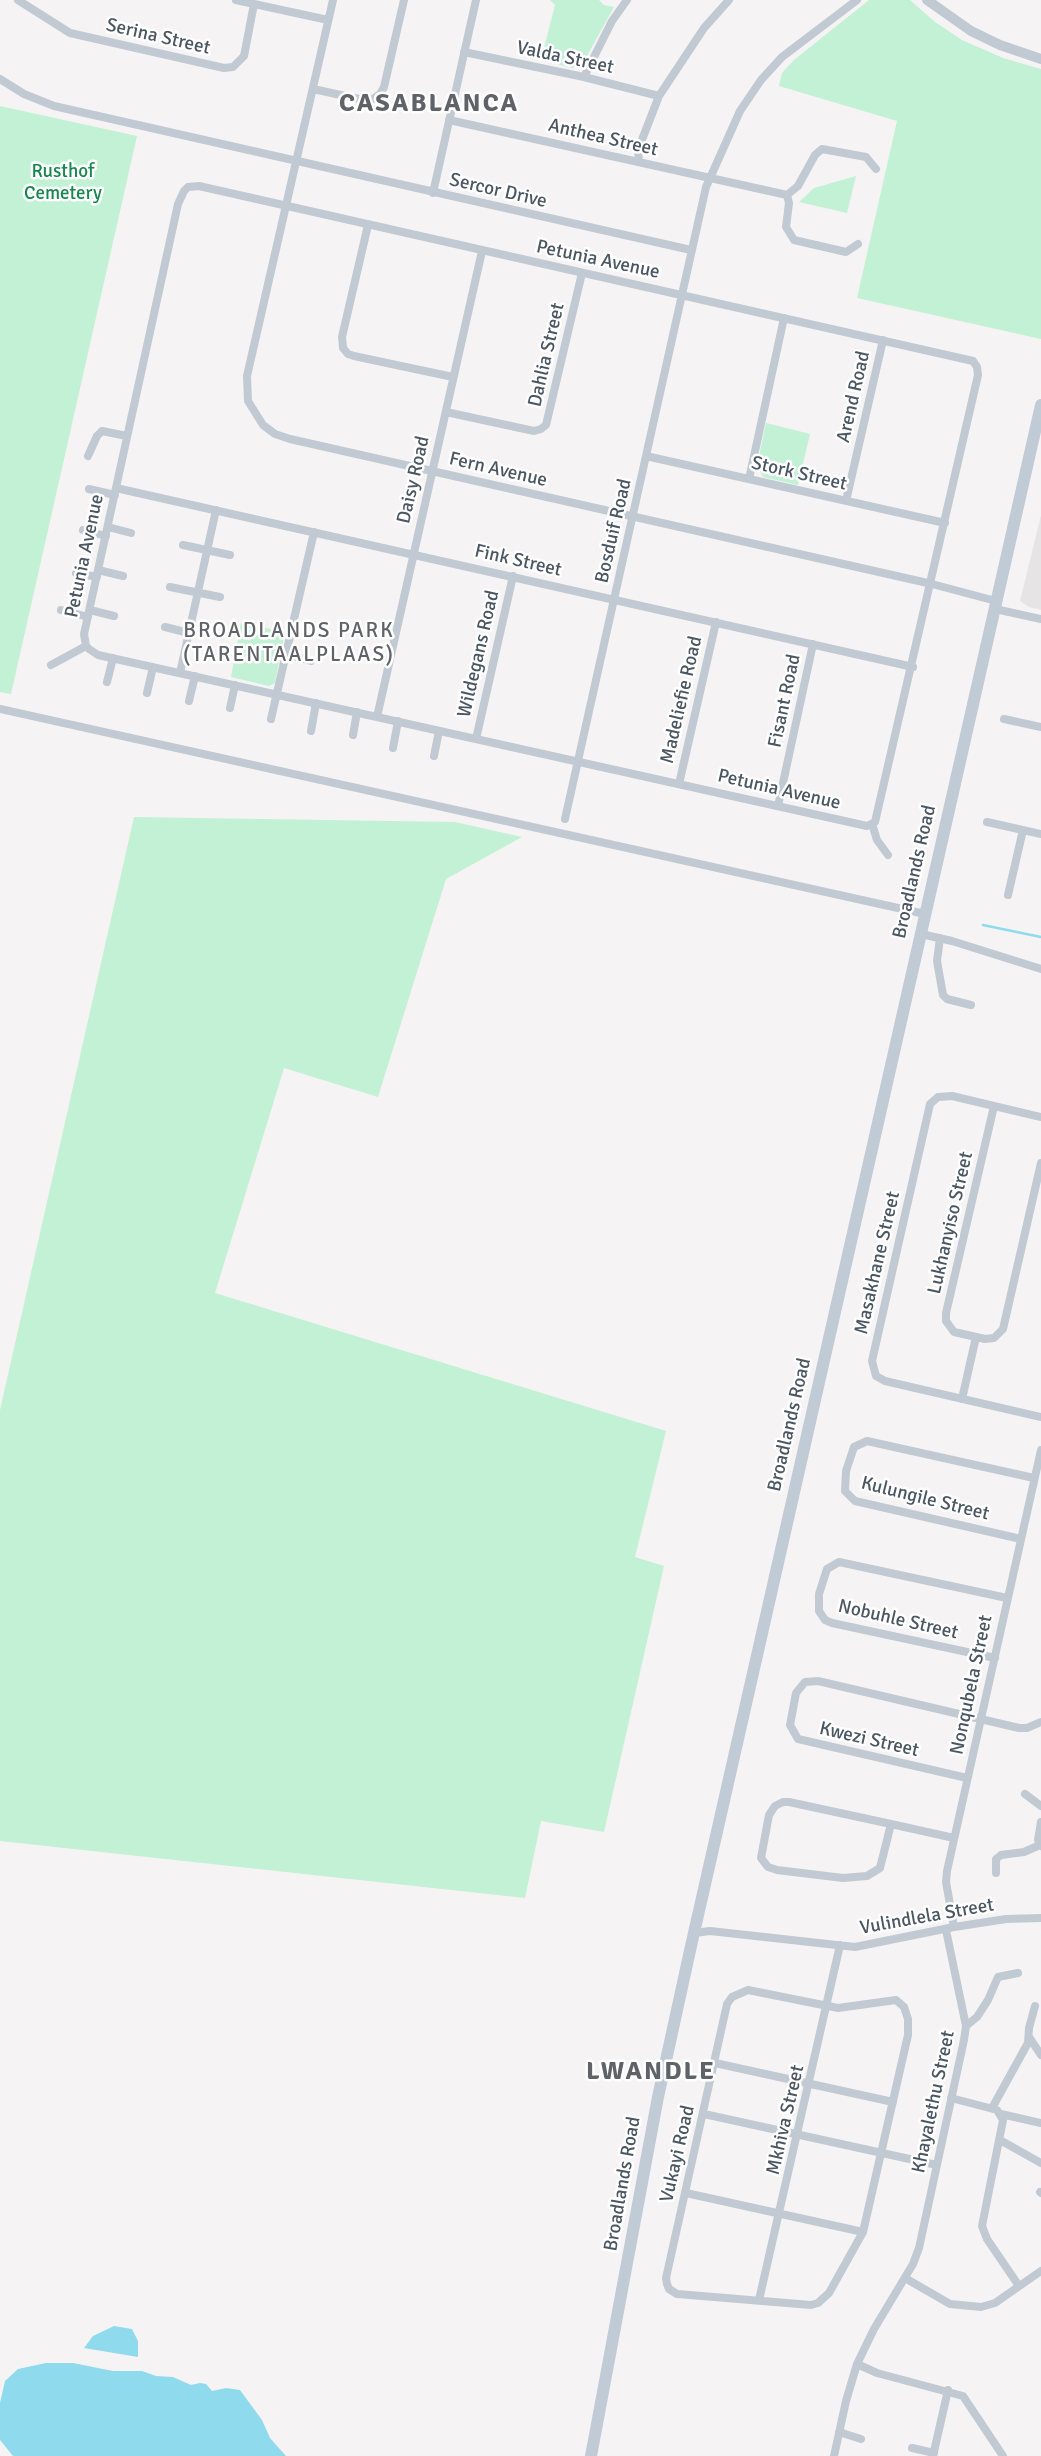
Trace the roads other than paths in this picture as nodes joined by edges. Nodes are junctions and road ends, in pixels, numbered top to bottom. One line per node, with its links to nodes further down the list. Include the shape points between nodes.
1 (18, 0): 10 (street, Serina Street, via 70,33 224,68 233,67 244,56)
2 (236, 0): 10 (street)
3 (333, 0): 11 (street, Fern Avenue)
4 (404, 0): 16 (street, via 380,94 364,100)
5 (475, 0): 12 (street)
6 (627, 0): 14 (street)
7 (729, 0): 17 (street)
8 (856, 0): 22 (street, via 782,57 761,80 740,111)
9 (927, 0): 13 (street, via 989,41)
10 (254, 4): 11 (street)
11 (328, 20): 16 (street, Fern Avenue)
12 (464, 52): 14 (street, Valda Street); 18 (street)
13 (1041, 59)
14 (584, 77): 17 (street, Valda Street)
15 (0, 79): 19 (street, Sercor Drive, via 54,106)
16 (313, 89): 19 (street, Fern Avenue)
17 (659, 96): 20 (street, via 638,150)
18 (449, 120): 20 (street, Anthea Street); 23 (street)
19 (296, 161): 23 (street, Sercor Drive); 25 (street, Fern Avenue)
20 (639, 162): 22 (street, Anthea Street)
21 (876, 169): 24 (street, via 866,157 822,149)
22 (709, 178): 24 (street, Anthea Street); 28 (street)
23 (433, 192): 28 (street, Sercor Drive)
24 (787, 195): 27 (street, via 786,227 794,240 846,251)
25 (286, 205): 26 (street, Petunia Avenue); 37 (street, Petunia Avenue, via 199,186 184,191); 40 (street, Fern Avenue, via 247,376 252,409 263,425 281,437)
26 (368, 225): 29 (street, Petunia Avenue); 34 (street, via 343,348 354,356)
27 (858, 244)
28 (691, 250): 31 (street, Bosduif Road)
29 (482, 251): 30 (street, Petunia Avenue); 34 (street, Daisy Road)
30 (582, 273): 31 (street, Petunia Avenue); 36 (street, Dahlia Street, via 546,425 534,431)
31 (683, 295): 32 (street, Petunia Avenue); 39 (street, Bosduif Road)
32 (784, 318): 33 (street, Petunia Avenue); 41 (street)
33 (883, 340): 44 (street, Arend Road); 47 (street, Petunia Avenue, via 967,359 977,367)
34 (453, 377): 36 (street, Daisy Road)
35 (1041, 405): 65 (main road, Broadlands Road)
36 (446, 412): 40 (street, Daisy Road)
37 (127, 436): 38 (street, via 102,431); 43 (street, Petunia Avenue)
38 (88, 456)
39 (646, 456): 41 (street, Stork Street); 46 (street, Bosduif Road)
40 (432, 471): 46 (street, Fern Avenue); 54 (street, Daisy Road)
41 (749, 479): 44 (street, Stork Street)
42 (89, 489): 43 (street, Fink Street)
43 (115, 491): 45 (street, Fink Street); 49 (street, Petunia Avenue)
44 (846, 501): 47 (street, Stork Street)
45 (216, 510): 50 (street, Fink Street); 53 (street)
46 (633, 517): 60 (street, Fern Avenue); 64 (street, Bosduif Road)
47 (945, 523): 60 (street, Petunia Avenue)
48 (83, 530): 49 (street)
49 (107, 531): 51 (street); 57 (street, Petunia Avenue)
50 (314, 532): 54 (street, Fink Street); 75 (street)
51 (131, 533)
52 (183, 545): 53 (street)
53 (207, 551): 55 (street); 62 (street)
54 (413, 554): 59 (street, Fink Street); 92 (street, Daisy Road)
55 (230, 555)
56 (76, 573): 57 (street)
57 (97, 574): 58 (street); 67 (street, Petunia Avenue)
58 (123, 576)
59 (513, 576): 64 (street, Fink Street); 100 (street, Wildegans Road)
60 (932, 584): 65 (street, Fern Avenue); 80 (street, Petunia Avenue)
61 (170, 587): 62 (street)
62 (198, 593): 63 (street); 72 (street)
63 (220, 597)
64 (614, 599): 70 (street, Fink Street); 103 (street, Bosduif Road)
65 (996, 605): 69 (street, Fern Avenue); 113 (main road, Broadlands Road)
66 (61, 610): 67 (street)
67 (89, 614): 68 (street); 74 (street, Petunia Avenue)
68 (114, 616)
69 (1041, 619)
70 (716, 622): 73 (street, Fink Street); 104 (street, Madeliefie Road)
71 (165, 627): 72 (street)
72 (188, 633): 81 (street)
73 (813, 644): 80 (street, Fink Street); 105 (street, Fisant Road)
74 (86, 646): 76 (street, Petunia Avenue); 78 (street)
75 (286, 654): 77 (street); 86 (street)
76 (113, 658): 79 (street, Petunia Avenue); 83 (street)
77 (311, 661)
78 (51, 665)
79 (153, 667): 81 (street, Petunia Avenue); 85 (street)
80 (913, 667): 108 (street, Petunia Avenue, via 878,818)
81 (180, 673): 82 (street, Petunia Avenue)
82 (195, 676): 84 (street, Petunia Avenue); 87 (street)
83 (107, 682)
84 (235, 685): 86 (street, Petunia Avenue); 89 (street)
85 (147, 693)
86 (277, 694): 88 (street, Petunia Avenue); 93 (street)
87 (190, 701)
88 (316, 703): 91 (street, Petunia Avenue); 97 (street)
89 (230, 708)
90 (0, 709): 113 (street)
91 (357, 712): 92 (street, Petunia Avenue); 99 (street)
92 (377, 717): 95 (street, Petunia Avenue)
93 (271, 719)
94 (1004, 719): 96 (street)
95 (398, 722): 98 (street, Petunia Avenue); 101 (street)
96 (1041, 727)
97 (311, 731)
98 (439, 731): 100 (street, Petunia Avenue); 102 (street)
99 (353, 735)
100 (476, 739): 103 (street, Petunia Avenue)
101 (393, 748)
102 (434, 756)
103 (578, 761): 104 (street, Petunia Avenue); 106 (street, Bosduif Road)
104 (679, 784): 105 (street, Petunia Avenue)
105 (778, 806): 108 (street, Petunia Avenue)
106 (565, 819)
107 (987, 822): 109 (street)
108 (872, 824): 111 (street)
109 (1023, 830): 110 (street); 112 (street)
110 (1041, 835)
111 (888, 855)
112 (1008, 895)
113 (925, 914): 114 (main road, Broadlands Road)
114 (921, 934): 115 (street); 141 (main road, Broadlands Road)
115 (940, 938): 116 (street); 117 (street, via 937,961 943,995)
116 (1041, 969)
117 (971, 1005)
118 (994, 1106): 119 (street, Masakhane Street); 121 (street, Lukhanyiso Street, via 946,1313 954,1332); 122 (street, Masakhane Street, via 943,1095 930,1104 872,1361 876,1376 885,1381)
119 (1041, 1117)
120 (1041, 1163): 121 (street, via 1003,1329 994,1338)
121 (976, 1337): 122 (street)
122 (962, 1399): 123 (street, Masakhane Street)
123 (1041, 1417)
124 (1041, 1450): 125 (street, Nonqubela Street)
125 (1034, 1478): 126 (street, Nonqubela Street); 126 (street, Kulungile Street, via 867,1441 854,1447 846,1471 845,1491 855,1501)
126 (1021, 1539): 127 (street, Nonqubela Street)
127 (1007, 1598): 128 (street, Nonqubela Street); 128 (street, Nobuhle Street, via 839,1562 827,1569 819,1594 818,1611 832,1623)
128 (995, 1658): 129 (street, Nonqubela Street)
129 (982, 1718): 130 (street, Kwezi Street, via 1019,1728); 131 (street, Nonqubela Street); 131 (street, Kwezi Street, via 818,1681 805,1682 796,1693 790,1725 798,1739)
130 (1041, 1722)
131 (967, 1778): 136 (street, Nonqubela Street)
132 (1025, 1794): 133 (street)
133 (1041, 1806)
134 (1041, 1822): 137 (street)
135 (891, 1824): 135 (street, via 779,1803 769,1815 761,1858 777,1870 843,1878 867,1876 880,1868); 136 (street)
136 (954, 1838): 140 (street, Nonqubela Street, via 946,1882)
137 (1040, 1844): 138 (street, via 1001,1855 996,1859)
138 (996, 1872)
139 (1041, 1918): 140 (street, Vulindlela Street)
140 (950, 1928): 142 (street, Vulindlela Street, via 864,1946); 146 (street, Khayalethu Street)
141 (694, 1933): 142 (street, Vulindlela Street); 175 (main road, Broadlands Road, via 658,2097)
142 (840, 1945): 144 (street, Mkhiva Street)
143 (1018, 1973): 146 (street, via 998,1977 977,2017)
144 (827, 2006): 149 (street, Vukayi Road, via 755,1990 741,1992 727,2004); 150 (street, Mkhiva Street); 152 (street, Vukayi Road, via 846,2008 896,2000 904,2007 909,2027)
145 (1035, 2006): 147 (street)
146 (966, 2026): 151 (street, Khayalethu Street)
147 (1029, 2037): 148 (street); 153 (street)
148 (1041, 2055)
149 (715, 2063): 150 (street); 154 (street, Vukayi Road)
150 (810, 2084): 152 (street); 157 (street, Mkhiva Street)
151 (951, 2098): 153 (street); 161 (street, Khayalethu Street)
152 (892, 2102): 159 (street, Vukayi Road)
153 (992, 2108): 155 (street)
154 (704, 2114): 157 (street); 162 (street, Vukayi Road)
155 (1001, 2114): 156 (street); 158 (street)
156 (1041, 2123)
157 (799, 2134): 159 (street); 163 (street, Mkhiva Street)
158 (1000, 2140): 160 (street); 167 (street, via 982,2225)
159 (882, 2152): 161 (street); 164 (street, Vukayi Road)
160 (1041, 2163)
161 (937, 2165): 166 (street, Khayalethu Street, via 919,2248)
162 (686, 2193): 163 (street); 168 (street, Vukayi Road, via 666,2278 669,2289 677,2294)
163 (781, 2213): 164 (street); 168 (street, Mkhiva Street)
164 (863, 2232): 168 (street, Vukayi Road, via 829,2293 818,2303)
165 (1041, 2271): 167 (street)
166 (905, 2278): 167 (street, via 943,2301 972,2307 988,2306); 169 (street, Khayalethu Street)
167 (1019, 2286)
168 (759, 2300)
169 (857, 2364): 170 (street); 171 (street, Khayalethu Street)
170 (948, 2390): 174 (street); 177 (street, via 970,2404)
171 (839, 2432): 172 (street); 176 (street, Khayalethu Street)
172 (861, 2439)
173 (912, 2448): 174 (street)
174 (934, 2455)
175 (591, 2456)
176 (834, 2456)
177 (1003, 2456)

